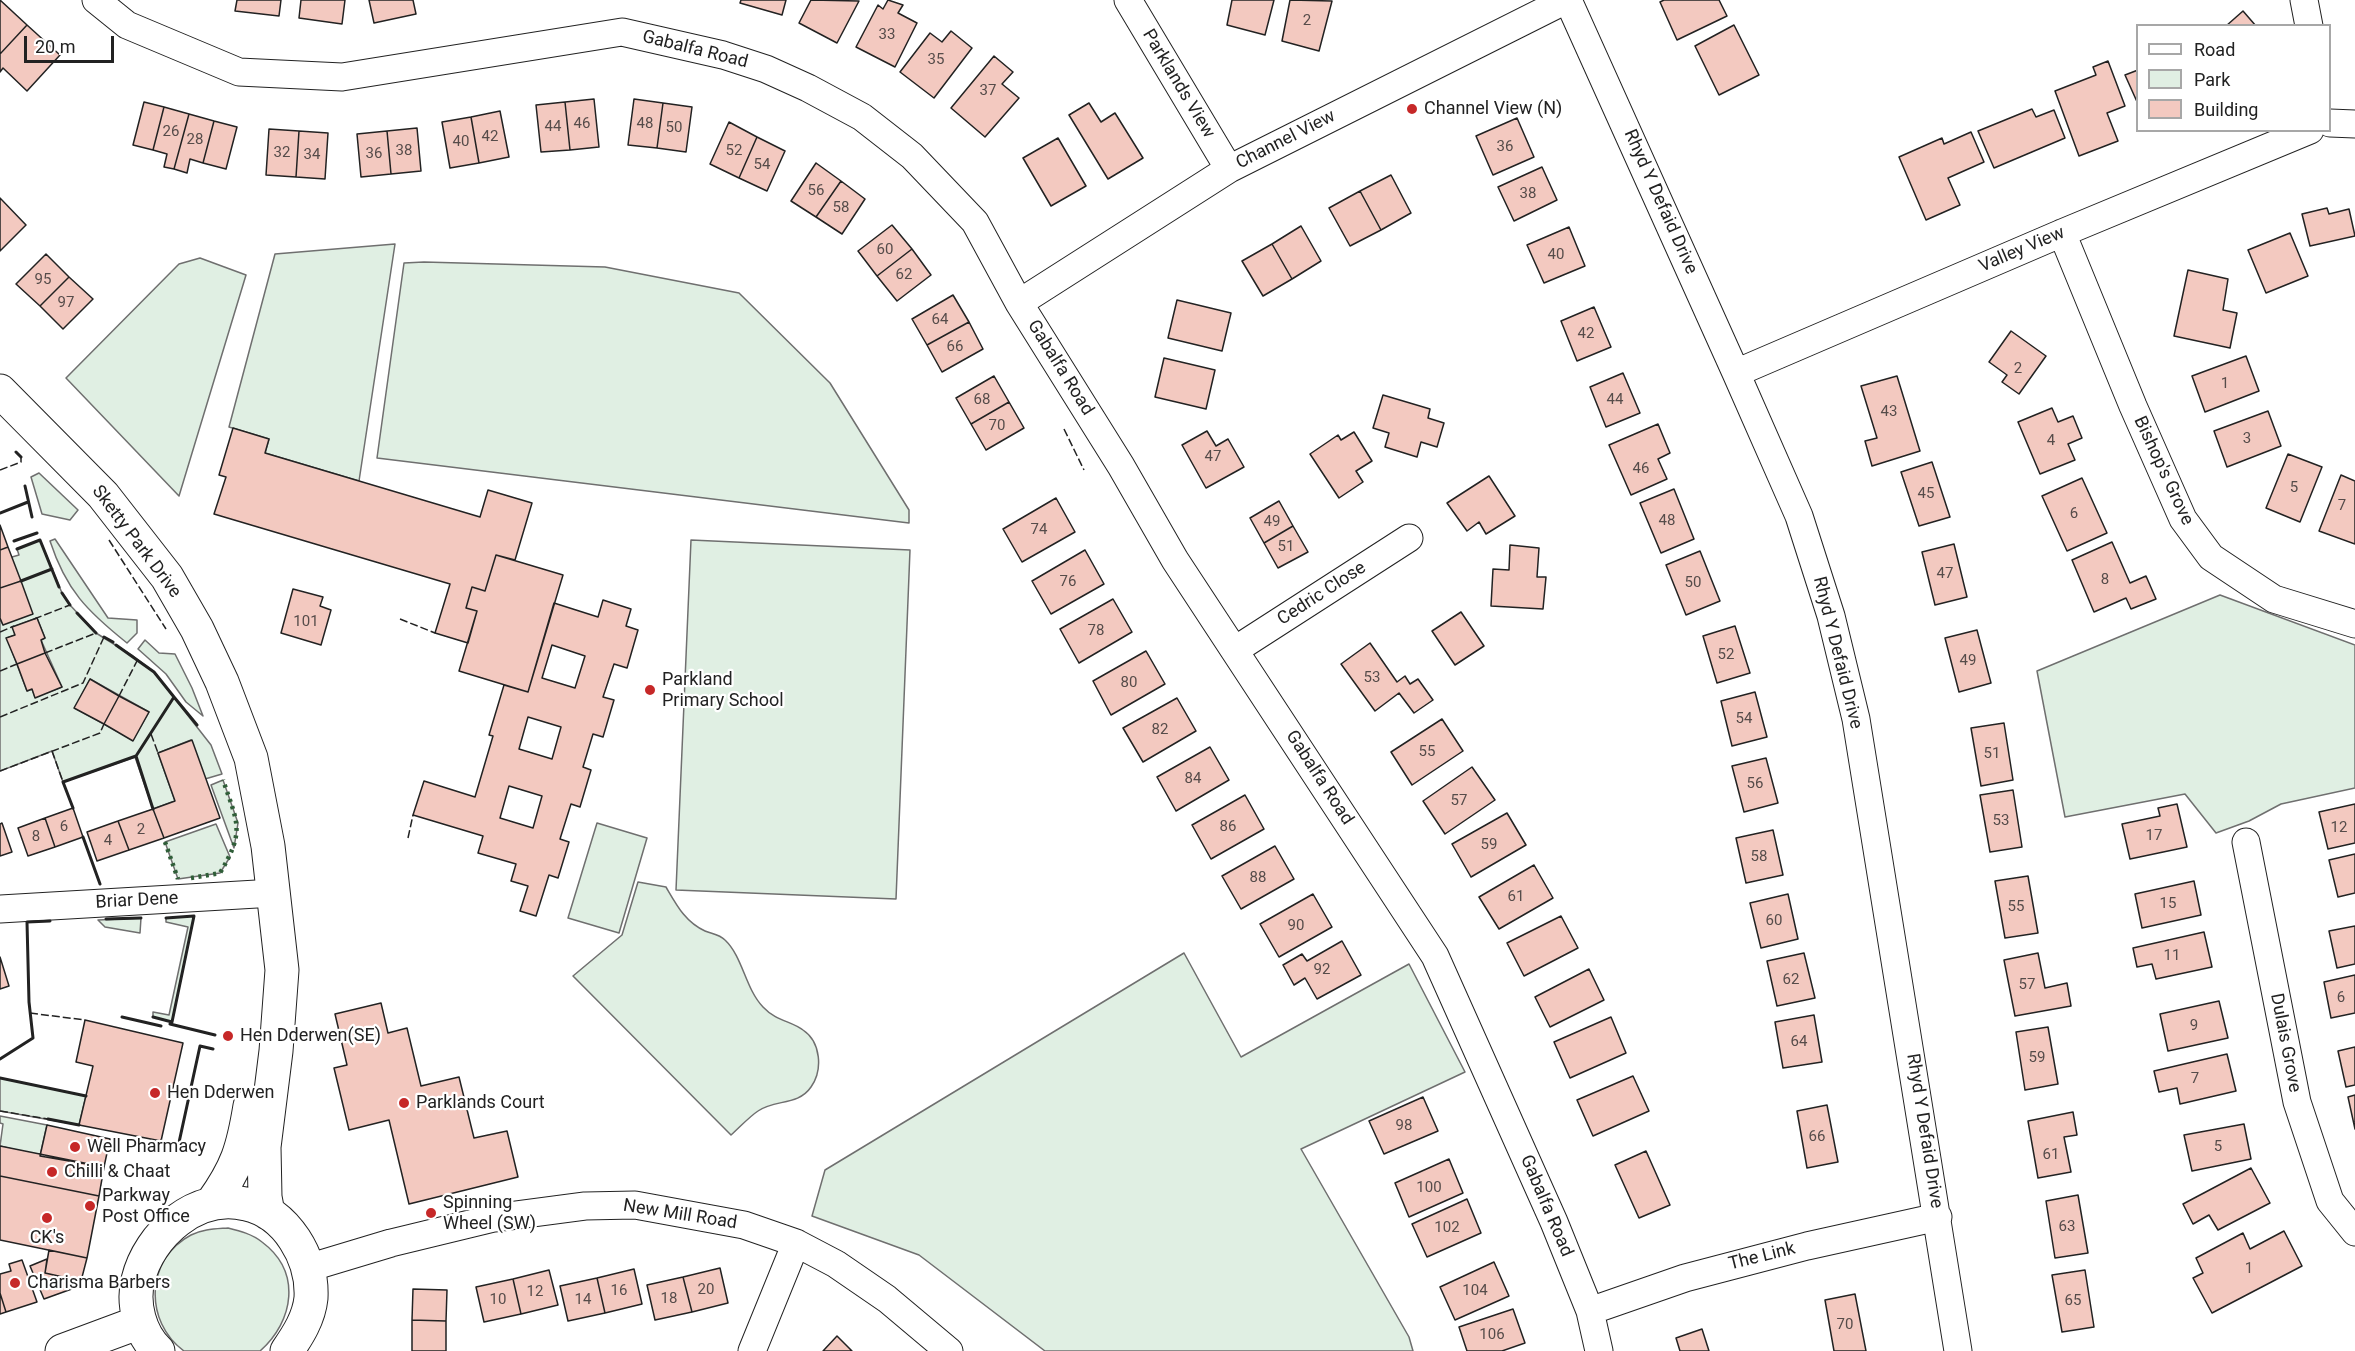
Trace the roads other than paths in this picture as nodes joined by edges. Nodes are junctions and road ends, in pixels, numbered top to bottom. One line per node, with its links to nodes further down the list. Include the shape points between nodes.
1 (96, 0): 11 (street, Gabalfa Road, via 128,26 239,72 342,77 622,32 723,55 808,88 862,117 912,156 975,222)
2 (1128, 0): 9 (street, Parklands View)
3 (1567, 0): 9 (street, Channel View); 12 (street, Rhyd Y Defaid Drive)
4 (2304, 0): 5 (street)
5 (2309, 24)
6 (2331, 123): 7 (street)
7 (2355, 124)
8 (2305, 132): 10 (street, Valley View)
9 (1229, 169): 11 (street, Channel View)
10 (2062, 233): 12 (street, Valley View); 15 (street, Bishop's Grove, via 2183,519 2211,557 2274,599)
11 (1019, 303): 16 (street, Gabalfa Road, via 1175,560)
12 (1737, 373): 22 (street, Rhyd Y Defaid Drive, via 1799,516 1831,616 1856,719)
13 (0, 391): 18 (street, Sketty Park Drive, via 103,495 167,577 197,628 251,758)
14 (1409, 538): 16 (street, Cedric Close)
15 (2355, 624)
16 (1235, 650): 26 (street, Gabalfa Road, via 1438,961)
17 (2246, 842): 23 (street, Dulais Grove, via 2297,1102 2330,1201)
18 (274, 893): 19 (street, Briar Dene); 20 (street, Sketty Park Drive, via 260,1048 244,1142 231,1177); 21 (street, Sketty Park Drive, via 282,970 264,1147)
19 (0, 909)
20 (212, 1203): 21 (street, via 247,1204); 27 (street, via 181,1218 153,1246 135,1291)
21 (268, 1213): 25 (street, via 300,1246)
22 (1938, 1217): 26 (street, The Link, via 1684,1278); 34 (street, Rhyd Y Defaid Drive)
23 (2355, 1232)
24 (796, 1243): 25 (street, New Mill Road, via 744,1225 635,1205 585,1206 494,1218); 31 (street); 32 (street, New Mill Road, via 836,1264 887,1299)
25 (308, 1268): 30 (street, via 311,1299 302,1328)
26 (1590, 1311): 33 (street, Gabalfa Road)
27 (140, 1322): 28 (street); 29 (street)
28 (62, 1351)
29 (158, 1351)
30 (287, 1351)
31 (752, 1351)
32 (949, 1351)
33 (1599, 1351)
34 (1958, 1351)

